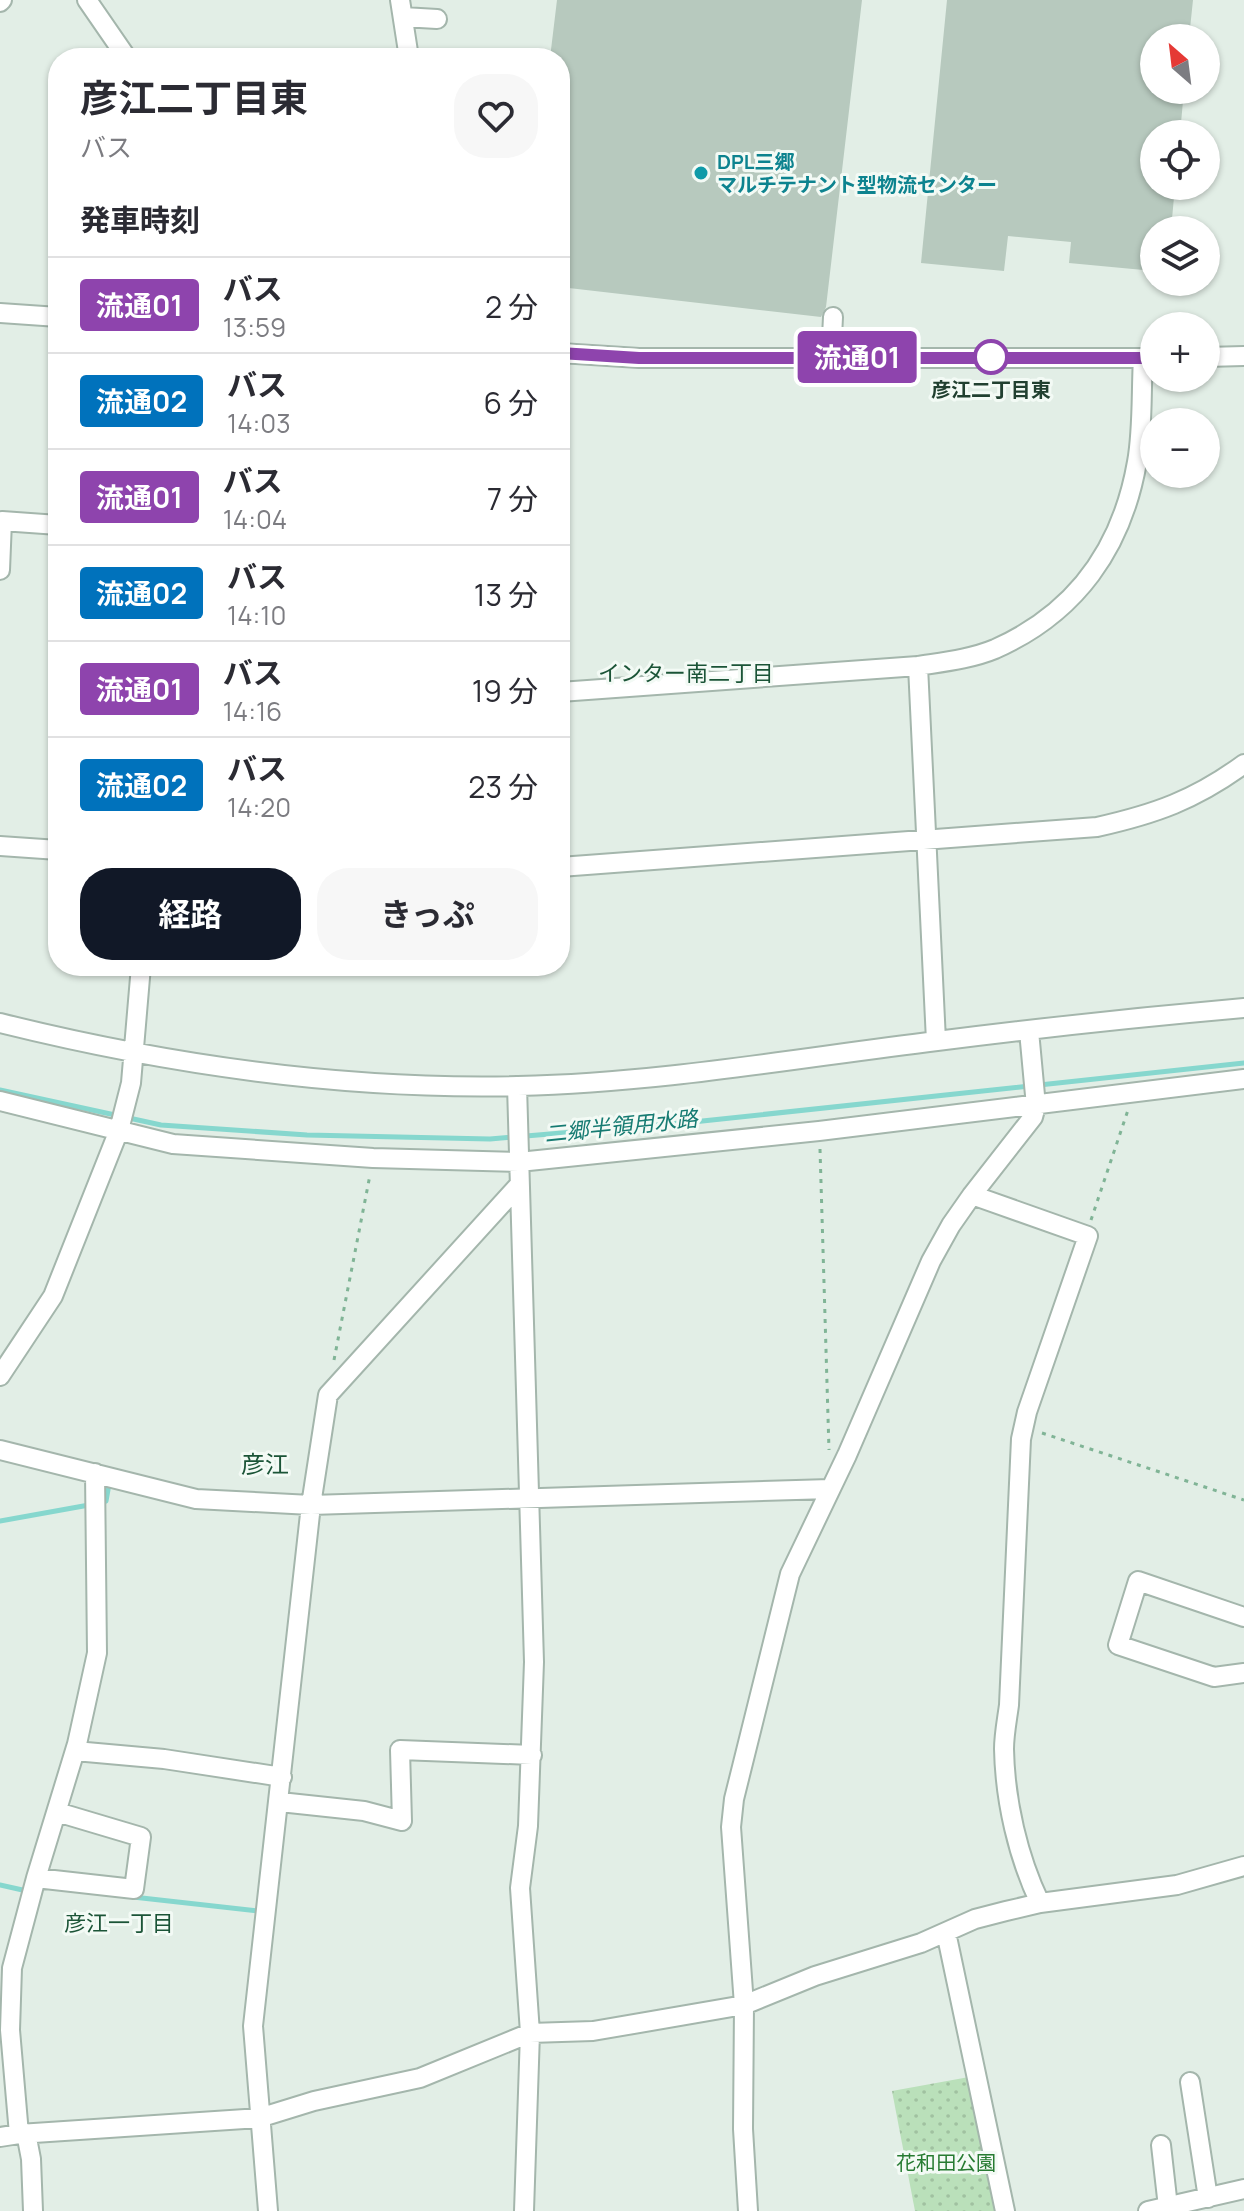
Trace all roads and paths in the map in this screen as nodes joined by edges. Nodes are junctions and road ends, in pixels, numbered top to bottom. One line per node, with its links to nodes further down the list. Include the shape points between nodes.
1 (87, 0): 4 (street)
2 (402, 8): 3 (street); 5 (street)
3 (437, 19)
4 (120, 48)
5 (408, 48)
6 (0, 313): 7 (street)
7 (48, 316)
8 (833, 317): 11 (street)
9 (570, 354): 11 (street)
10 (1244, 356): 12 (street)
11 (831, 357): 13 (street)
12 (1220, 357)
13 (1140, 358)
14 (1144, 392): 17 (street, via 1137,461 1124,515 1102,563 1032,629 994,649)
15 (48, 524): 16 (street, via 2,521)
16 (0, 570)
17 (918, 666): 18 (street); 20 (street)
18 (570, 691)
19 (1244, 764): 20 (street, via 1148,816 1097,827)
20 (925, 839): 23 (street); 28 (street)
21 (0, 846): 22 (street)
22 (48, 849)
23 (570, 866)
24 (140, 976): 29 (street)
25 (1244, 1008): 27 (street)
26 (0, 1023): 29 (street)
27 (1029, 1031): 28 (street); 34 (street)
28 (936, 1041): 31 (street, via 656,1079)
29 (134, 1052): 31 (street, via 301,1077); 35 (street)
30 (1244, 1079): 32 (street)
31 (517, 1086): 38 (street)
32 (1135, 1090): 34 (street); 41 (path)
33 (0, 1101): 35 (street)
34 (1036, 1106): 36 (street); 40 (street, via 1025,1129)
35 (119, 1130): 37 (street, via 173,1144); 43 (street, via 53,1296)
36 (819, 1131): 38 (street); 46 (path)
37 (373, 1158): 38 (street); 42 (path)
38 (519, 1162): 39 (street)
39 (519, 1185): 49 (street); 51 (street, via 328,1395)
40 (972, 1195): 41 (street); 48 (street, via 919,1284)
41 (1086, 1235): 44 (street)
42 (333, 1365)
43 (0, 1376)
44 (1023, 1427): 50 (path); 61 (street, via 1004,1748 1026,1875)
45 (0, 1450): 47 (street)
46 (829, 1458)
47 (95, 1473): 51 (street, via 196,1499); 54 (street, via 97,1653)
48 (830, 1489): 49 (street); 63 (street, via 790,1574 731,1815)
49 (528, 1498): 51 (street); 55 (street)
50 (1244, 1500)
51 (311, 1505): 56 (street)
52 (1244, 1617): 53 (street, via 1138,1581 1118,1645 1214,1677)
53 (1244, 1673)
54 (75, 1751): 56 (street); 58 (street)
55 (532, 1755): 57 (street, via 400,1750 402,1821 364,1811); 64 (street, via 520,1888)
56 (282, 1777): 57 (street)
57 (280, 1802): 66 (street, via 253,2026)
58 (57, 1812): 60 (street); 60 (street, via 141,1837 134,1889)
59 (1244, 1866): 61 (street, via 1177,1885)
60 (36, 1878): 67 (street, via 12,1968 10,2030)
61 (1040, 1903): 62 (street)
62 (946, 1932): 63 (street); 77 (street)
63 (744, 2005): 64 (street, via 593,2031); 76 (street)
64 (530, 2033): 66 (street, via 420,2078); 75 (street)
65 (1190, 2082): 71 (street)
66 (259, 2118): 67 (street); 74 (street)
67 (23, 2134): 68 (street); 73 (street, via 31,2159)
68 (0, 2137)
69 (1161, 2145): 72 (street)
70 (1244, 2189): 71 (street)
71 (1208, 2198): 72 (street)
72 (1168, 2207): 78 (street)
73 (33, 2211)
74 (268, 2211)
75 (524, 2211)
76 (748, 2211)
77 (1005, 2211)
78 (1148, 2211)

